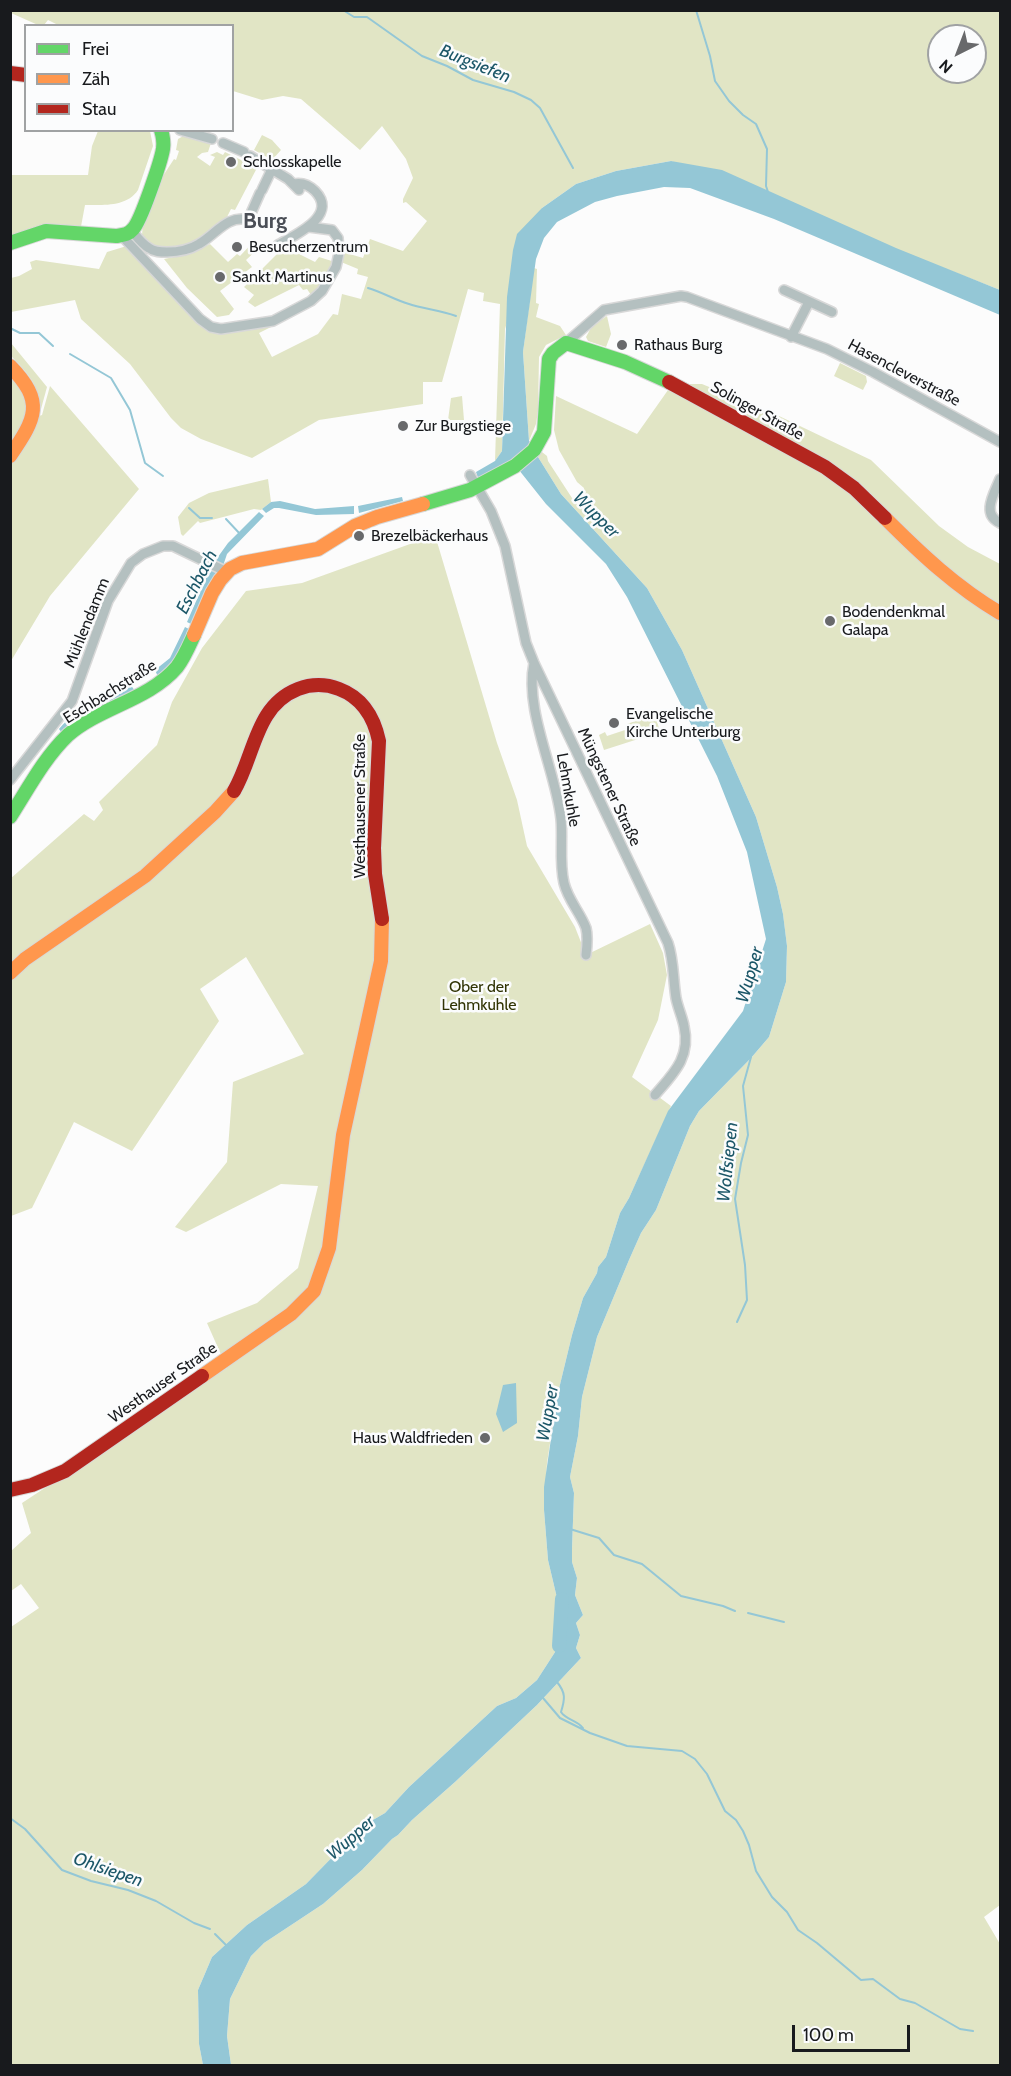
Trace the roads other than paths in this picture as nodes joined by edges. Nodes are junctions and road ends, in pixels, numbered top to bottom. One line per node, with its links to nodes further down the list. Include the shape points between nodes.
1 (166, 132): 9 (main road, via 160,161 138,221)
2 (187, 132): 3 (street)
3 (213, 139)
4 (223, 142): 5 (street)
5 (272, 169): 7 (street, via 248,220); 8 (street, via 296,187 299,183 310,187 321,201 321,213)
6 (225, 211): 7 (street)
7 (232, 219): 9 (street, via 198,244 176,252 153,250)
8 (309, 227): 9 (street, via 332,230 338,235 336,267 319,295 287,315 221,328 211,327 195,314); 11 (street)
9 (127, 234): 10 (main road, via 46,231)
10 (10, 243)
11 (278, 245)
12 (784, 290): 13 (street)
13 (809, 302): 14 (street); 15 (street)
14 (832, 312)
15 (791, 337): 16 (street, Hasencleverstraße, via 681,296 604,310); 18 (street, Hasencleverstraße, via 848,359)
16 (566, 343): 21 (main road, via 551,354 548,363 546,422 536,447 515,466); 24 (main road, Solinger Straße, via 662,378 825,467 865,497 942,574)
17 (10, 366): 19 (main road, via 30,390 34,410 28,430)
18 (1000, 442)
19 (10, 456)
20 (1000, 479): 22 (street, via 990,509)
21 (476, 483): 23 (main road, via 377,516 318,549); 25 (street, Müngstener Straße, via 505,546 526,644)
22 (1000, 523)
23 (220, 569): 26 (street, Mühlendamm, via 173,546 143,554 131,563 108,601 72,701); 27 (main road, Eschbachstraße, via 215,590 176,669 77,729 48,760)
24 (1000, 613)
25 (534, 663): 28 (street, Lehmkuhle, via 537,719 561,820 563,879 586,929); 30 (street, Müngstener Straße, via 672,956 686,1049 681,1062)
26 (10, 780)
27 (10, 817)
28 (586, 955)
29 (10, 973): 31 (main road, Westhausener Straße, via 143,877 224,802 242,777 263,720 280,699 301,688 325,686 345,691 362,702 374,719 379,741 374,857 383,943 343,1135 329,1248)
30 (655, 1095)
31 (319, 1281): 32 (main road, Westhauser Straße, via 291,1314 65,1471 39,1484)
32 (10, 1490)

